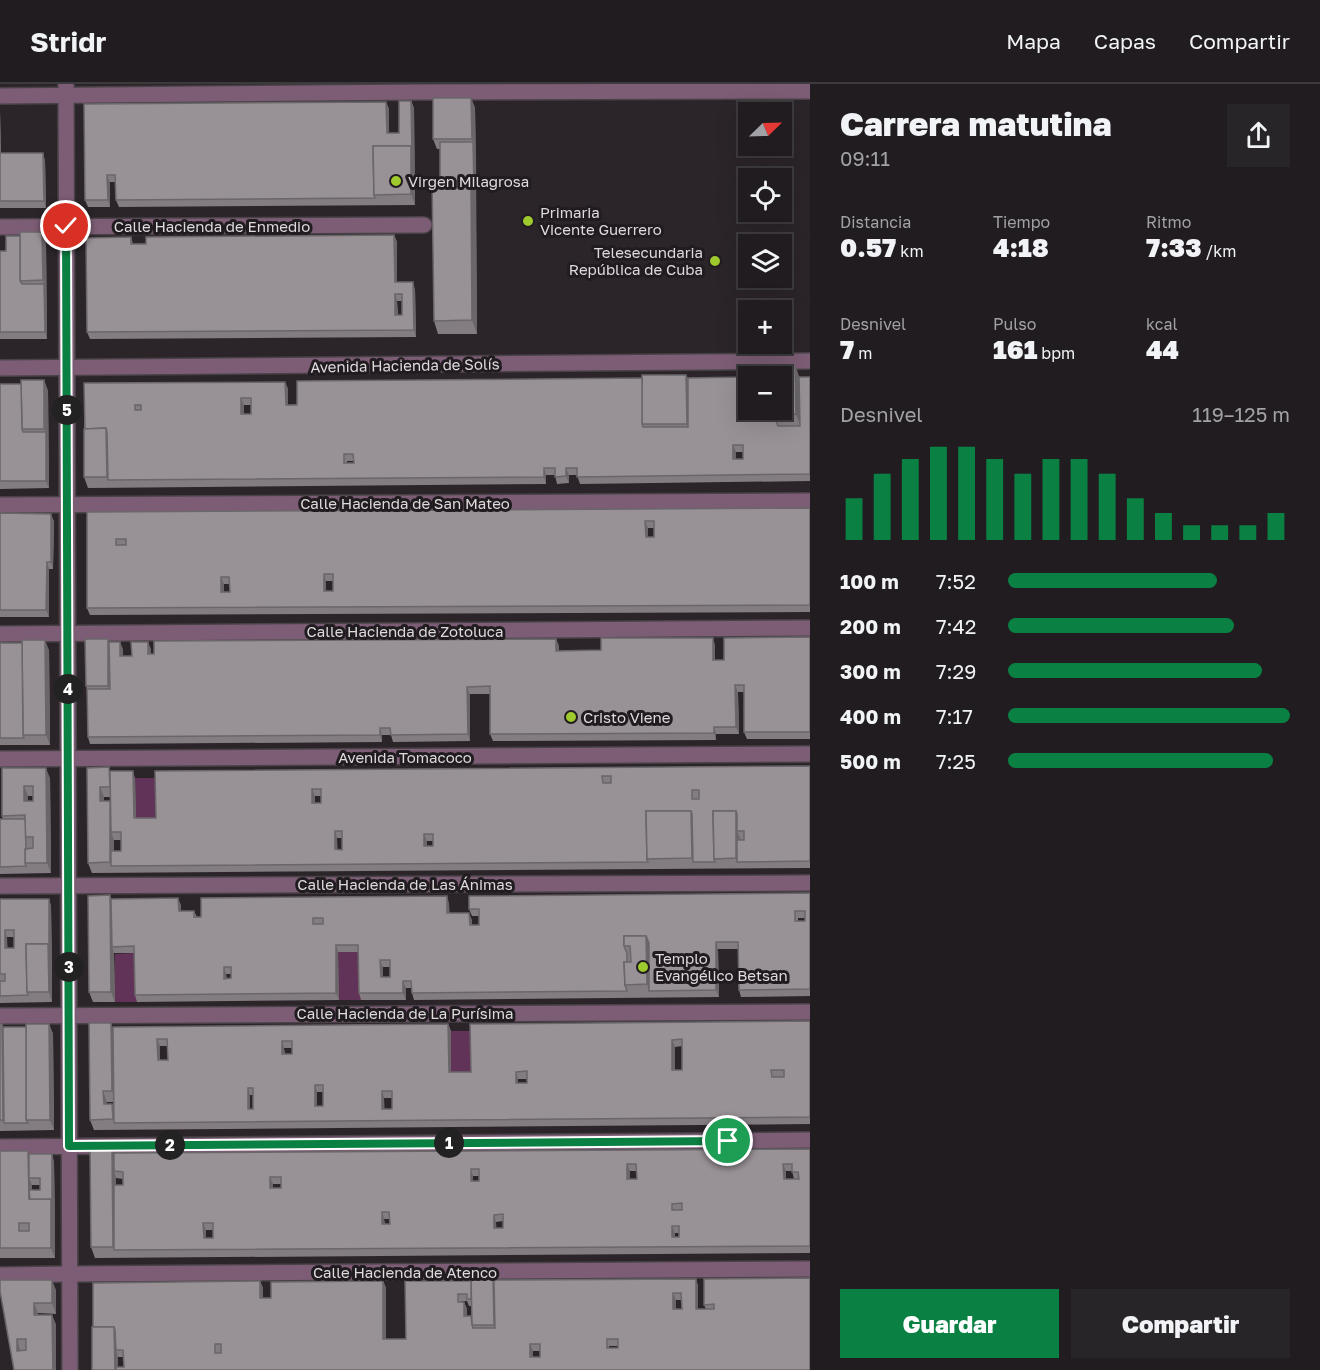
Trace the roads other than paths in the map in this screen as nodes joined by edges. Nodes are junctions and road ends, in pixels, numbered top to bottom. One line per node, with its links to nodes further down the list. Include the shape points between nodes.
1 (66, 90): 2 (street); 3 (street); 5 (street)
2 (810, 91)
3 (0, 96)
4 (424, 225): 5 (street, Calle Hacienda de Enmedio)
5 (66, 226): 6 (street, Calle Hacienda de Enmedio); 9 (street)
6 (0, 227)
7 (810, 361): 9 (street, Avenida Hacienda de Solís)
8 (0, 368): 9 (street, Avenida Hacienda de Solís)
9 (67, 368): 11 (street)
10 (810, 501): 11 (street, Calle Hacienda de San Mateo)
11 (67, 504): 12 (street, Calle Hacienda de San Mateo); 15 (street)
12 (0, 505)
13 (810, 628): 15 (street, Calle Hacienda de Zotoluca)
14 (0, 634): 15 (street, Calle Hacienda de Zotoluca)
15 (68, 634): 18 (street)
16 (810, 754): 18 (street, Avenida Tomacoco)
17 (0, 759): 18 (street, Avenida Tomacoco)
18 (68, 759): 21 (street)
19 (810, 883): 21 (street, Calle Hacienda de Las Ánimas)
20 (0, 886): 21 (street, Calle Hacienda de Las Ánimas)
21 (69, 886): 23 (street)
22 (810, 1012): 23 (street, Calle Hacienda de La Purísima)
23 (69, 1015): 24 (street, Calle Hacienda de La Purísima); 26 (street)
24 (0, 1016)
25 (810, 1140): 26 (street)
26 (69, 1146): 27 (street); 29 (street)
27 (0, 1147)
28 (810, 1269): 29 (street, Calle Hacienda de Atenco)
29 (70, 1274): 30 (street, Calle Hacienda de Atenco); 31 (street)
30 (0, 1275)
31 (70, 1370)

